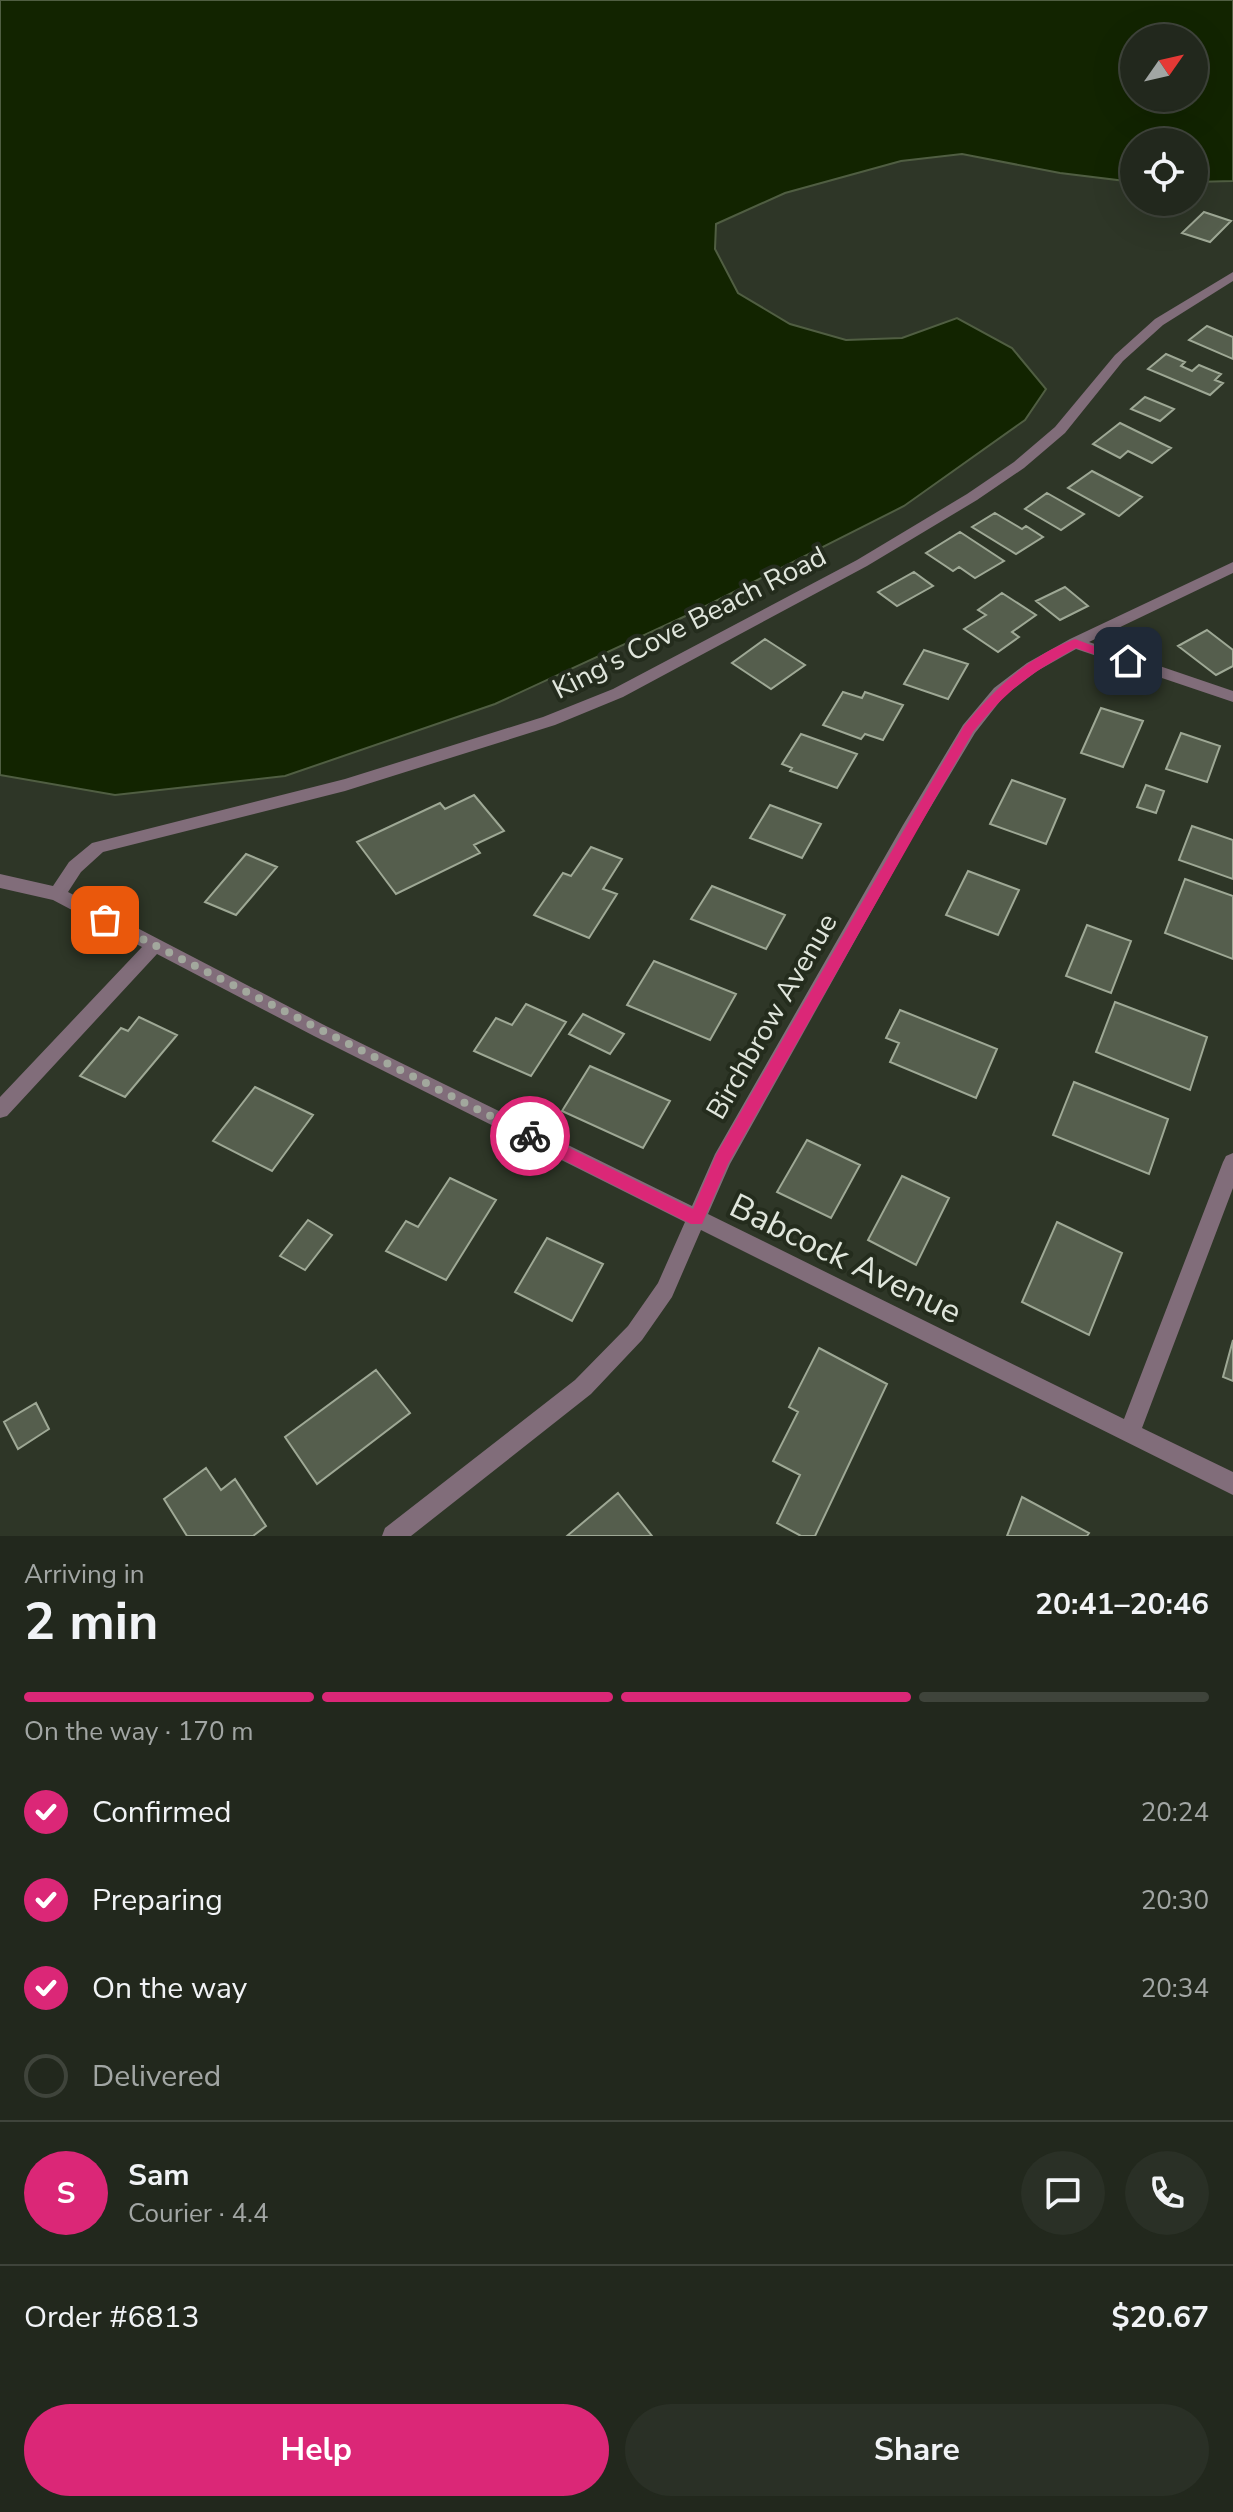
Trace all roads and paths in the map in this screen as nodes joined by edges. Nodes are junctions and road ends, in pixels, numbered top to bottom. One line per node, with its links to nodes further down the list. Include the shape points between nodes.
1 (1233, 276): 6 (street, King's Cove Beach Road, via 1159,322 1119,358 1060,430 1019,465 862,563 679,662 577,710 449,754 98,847 75,867)
2 (1233, 567): 3 (street, Birchbrow Avenue)
3 (1075, 643): 4 (street); 10 (street, Birchbrow Avenue, via 999,692 969,729 722,1160)
4 (1233, 697)
5 (0, 881): 6 (street, Babcock Avenue)
6 (57, 894): 7 (street, Babcock Avenue)
7 (154, 946): 8 (street); 10 (street, Babcock Avenue)
8 (0, 1110)
9 (1233, 1162): 11 (street)
10 (696, 1219): 11 (street, Babcock Avenue); 13 (street, Birchbrow Avenue, via 665,1290 635,1333 583,1387)
11 (1129, 1434): 12 (street, Babcock Avenue)
12 (1233, 1484)
13 (393, 1536)

